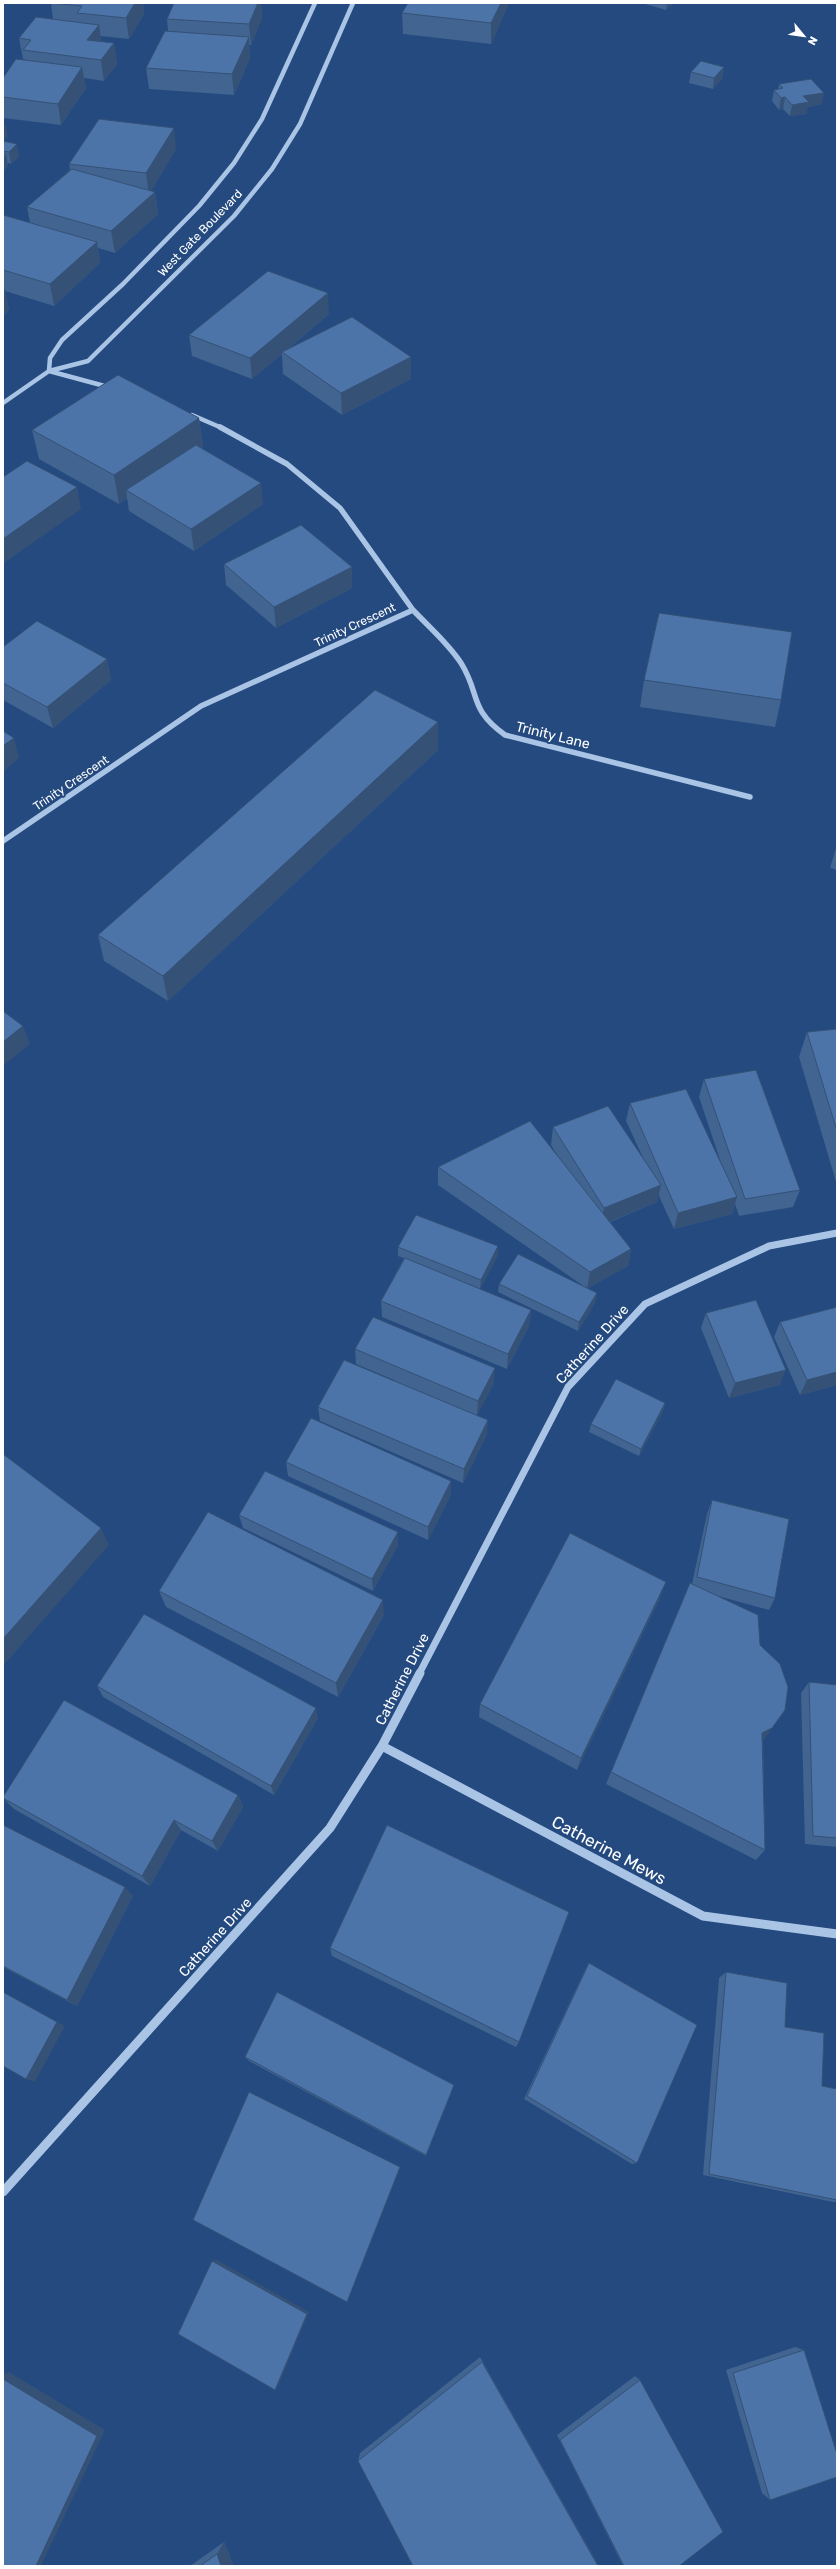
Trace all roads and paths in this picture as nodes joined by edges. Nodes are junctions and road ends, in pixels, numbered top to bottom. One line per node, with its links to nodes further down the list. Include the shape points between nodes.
1 (315, 3): 3 (street, West Gate Boulevard, via 262,119 234,163 199,206 140,267 62,340 50,358)
2 (353, 3): 3 (street, West Gate Boulevard, via 300,124 263,181 234,216 96,354 88,361)
3 (49, 371): 4 (street); 5 (street, West Gate Boulevard)
4 (120, 390)
5 (3, 403)
6 (188, 414): 7 (street, Trinity Crescent, via 230,431 287,464 340,508)
7 (413, 610): 8 (street, Trinity Lane, via 461,664 479,713 491,726 505,735); 9 (street, Trinity Crescent, via 201,706)
8 (750, 797)
9 (3, 841)
10 (837, 1234): 11 (street, Catherine Drive, via 769,1246 645,1304 568,1387)
11 (382, 1746): 12 (street, Catherine Mews, via 703,1916); 13 (street, Catherine Drive, via 330,1828)
12 (837, 1934)
13 (3, 2192)

